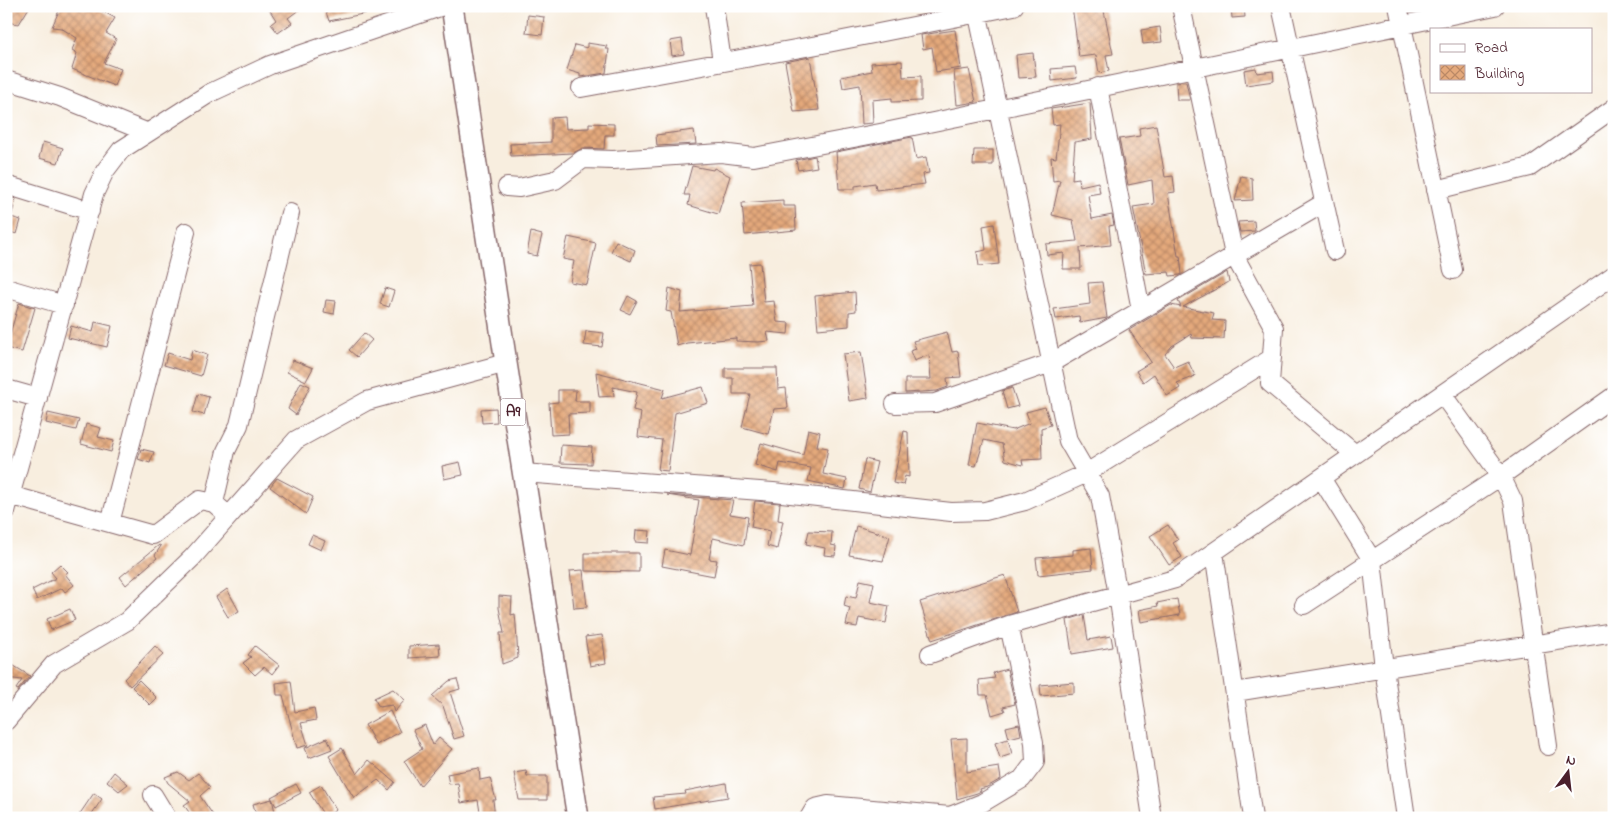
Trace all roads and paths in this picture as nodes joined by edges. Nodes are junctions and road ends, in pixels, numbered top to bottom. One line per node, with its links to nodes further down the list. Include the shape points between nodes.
1 (443, 6): 19 (street, via 270,65 210,93)
2 (452, 6): 35 (main road, A9)
3 (714, 6): 12 (street)
4 (1014, 6): 9 (street)
5 (1181, 6): 13 (street)
6 (1281, 6): 11 (street)
7 (1398, 6): 10 (street)
8 (1495, 6): 10 (street)
9 (977, 10): 12 (street); 17 (street)
10 (1402, 26): 11 (street); 22 (street)
11 (1290, 48): 13 (street); 23 (street)
12 (722, 62): 16 (street)
13 (1195, 68): 15 (street); 28 (street)
14 (6, 80): 19 (street, via 60,97)
15 (1098, 87): 17 (street); 33 (street)
16 (581, 88)
17 (998, 108): 21 (street, via 754,157 721,153 583,159 555,180 518,188); 36 (street)
18 (1614, 108): 22 (street, via 1530,167)
19 (146, 132): 24 (street, via 121,150 105,171)
20 (6, 185): 24 (street)
21 (507, 187)
22 (1436, 190): 29 (street)
23 (1324, 203): 27 (street); 28 (street)
24 (90, 211): 32 (street)
25 (290, 213): 48 (street, via 239,425 226,451)
26 (186, 232): 50 (street)
27 (1335, 251)
28 (1234, 255): 33 (street); 34 (street, via 1274,328)
29 (1453, 270)
30 (1614, 275): 38 (street)
31 (6, 288): 32 (street)
32 (64, 305): 40 (street)
33 (1141, 310): 36 (street)
34 (1272, 358): 42 (street, via 1270,383); 44 (street)
35 (506, 363): 43 (main road, A9); 49 (street, via 367,402 296,440)
36 (1051, 363): 41 (street, via 935,403); 44 (street, via 1068,441)
37 (6, 389): 40 (street)
38 (1442, 394): 42 (street); 45 (street)
39 (1614, 396): 45 (street)
40 (38, 398): 47 (street)
41 (896, 404)
42 (1355, 454): 46 (street)
43 (523, 474): 44 (street, via 773,492 952,512 985,511 1026,501); 65 (main road, A9)
44 (1085, 474): 53 (street, via 1100,496)
45 (1500, 476): 52 (street); 57 (street, via 1513,500)
46 (1321, 478): 51 (street); 52 (street)
47 (8, 500): 50 (street)
48 (214, 503): 49 (street); 50 (street, via 200,500 153,535)
49 (228, 516): 61 (street, via 192,558 127,621 54,664)
50 (110, 523)
51 (1214, 552): 53 (street, via 1175,579); 60 (street)
52 (1372, 560): 54 (street); 59 (street)
53 (1118, 595): 55 (street); 67 (street)
54 (1304, 604)
55 (1009, 625): 58 (street); 66 (street, via 1034,743 1035,762 1026,775 982,804 950,816 828,805 815,808)
56 (1614, 632): 57 (street)
57 (1534, 644): 59 (street); 62 (street)
58 (930, 654)
59 (1384, 668): 60 (street); 69 (street)
60 (1235, 692): 68 (street)
61 (6, 721)
62 (1548, 746)
63 (153, 795): 64 (street)
64 (167, 818)
65 (578, 818)
66 (809, 818)
67 (1152, 818)
68 (1253, 818)
69 (1406, 818)

